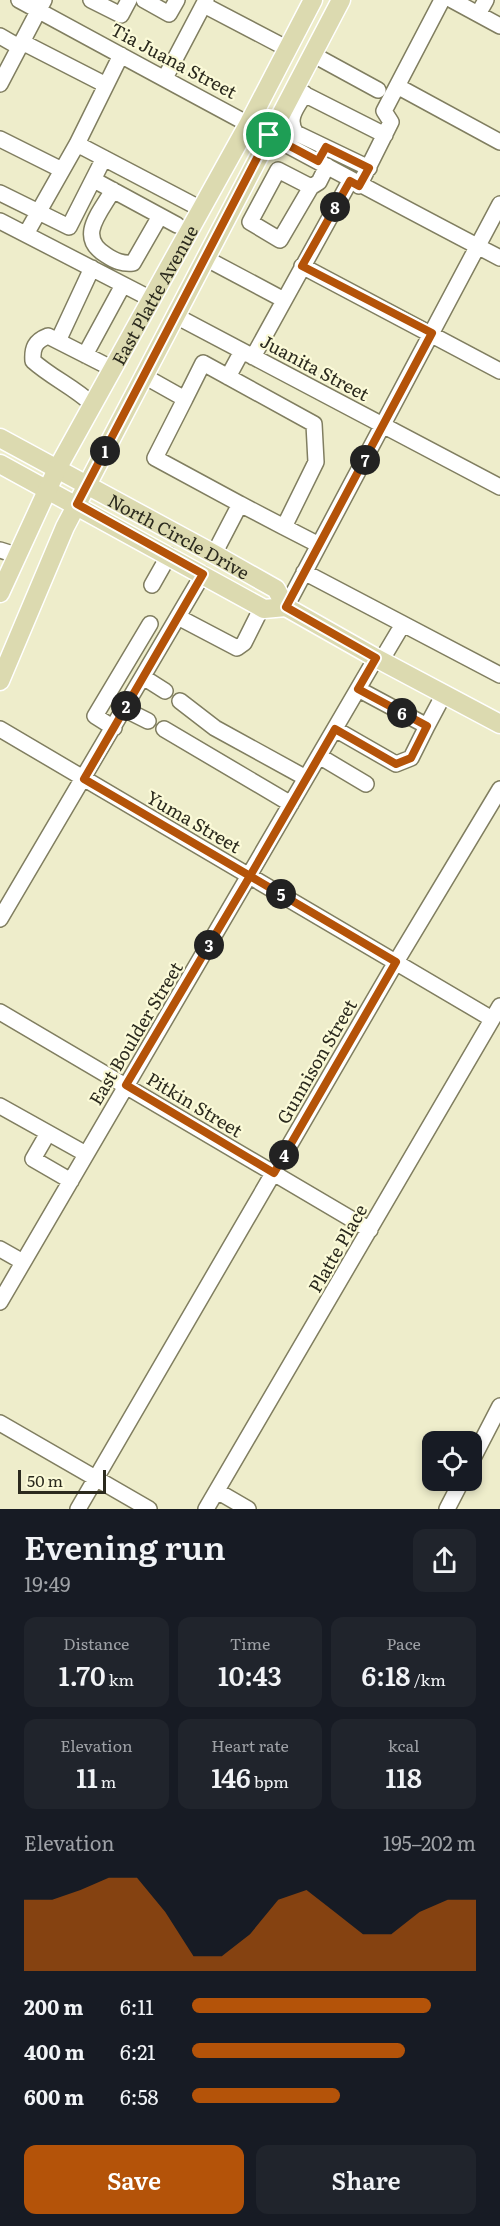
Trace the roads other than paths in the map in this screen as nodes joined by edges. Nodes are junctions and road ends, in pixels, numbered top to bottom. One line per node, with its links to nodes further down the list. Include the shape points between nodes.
1 (19, 0): 12 (street, Tia Juana Street)
2 (91, 0): 3 (street, via 121,15)
3 (129, 0)
4 (144, 0): 5 (street, via 169,14)
5 (177, 0)
6 (313, 0): 17 (main road, East Platte Avenue)
7 (341, 0): 18 (main road, East Platte Avenue)
8 (442, 0): 23 (street)
9 (453, 0): 13 (street)
10 (486, 0): 13 (street)
11 (205, 2): 17 (street); 20 (street)
12 (41, 5): 16 (street); 19 (street, Tia Juana Street)
13 (478, 14): 14 (street)
14 (500, 26)
15 (0, 36): 16 (street)
16 (21, 44): 21 (street); 22 (street)
17 (288, 49): 26 (main road, East Platte Avenue)
18 (312, 54): 24 (street); 25 (main road, East Platte Avenue)
19 (121, 55): 20 (street, Tia Juana Street); 22 (street)
20 (165, 78): 26 (street, Tia Juana Street)
21 (0, 84)
22 (106, 85): 31 (street)
23 (397, 86): 28 (street, via 384,111 391,122); 30 (street)
24 (378, 90)
25 (299, 92): 27 (main road, East Platte Avenue); 28 (street); 33 (street, via 292,126)
26 (249, 123): 27 (street, Tia Juana Street); 42 (main road, East Platte Avenue)
27 (269, 135): 33 (street, Tia Juana Street); 49 (main road, East Platte Avenue)
28 (385, 135): 34 (street)
29 (1, 142): 35 (street)
30 (500, 142)
31 (77, 144): 32 (street); 35 (street)
32 (104, 158): 36 (street); 42 (street)
33 (324, 158): 34 (street); 37 (street, Tia Juana Street); 38 (street, via 319,182)
34 (369, 168): 37 (street)
35 (62, 170): 43 (street)
36 (94, 180): 39 (street); 43 (street, via 69,227)
37 (355, 183): 48 (street, Tia Juana Street); 51 (street)
38 (311, 187): 38 (street, via 278,170 250,222 280,240)
39 (117, 192): 44 (street); 44 (street, via 96,248 116,261 133,263)
40 (0, 193): 43 (street)
41 (500, 204): 48 (street)
42 (201, 209): 54 (main road, East Platte Avenue)
43 (39, 213): 47 (street)
44 (160, 216): 46 (street)
45 (0, 221): 47 (street)
46 (177, 225)
47 (26, 234): 52 (street)
48 (477, 246): 50 (street, Tia Juana Street); 57 (street)
49 (205, 258): 55 (street); 56 (main road, East Platte Avenue)
50 (500, 258)
51 (302, 266): 55 (street); 57 (street)
52 (92, 268): 53 (street); 58 (street)
53 (123, 285): 54 (street); 60 (street)
54 (151, 299): 61 (main road, East Platte Avenue)
55 (284, 300): 59 (street)
56 (176, 316): 59 (street, Juanita Street); 63 (main road, East Platte Avenue)
57 (432, 333): 62 (street); 67 (street)
58 (58, 341): 60 (street); 66 (street, via 48,336 39,340 32,351 33,361)
59 (248, 354): 64 (street); 67 (street, Juanita Street)
60 (85, 355): 61 (street)
61 (112, 369): 66 (main road, East Platte Avenue)
62 (500, 371)
63 (144, 376): 65 (street); 71 (main road, East Platte Avenue)
64 (228, 377): 65 (street, via 204,363); 76 (street, via 314,424 316,462)
65 (185, 399): 75 (street, via 154,458)
66 (93, 405): 70 (main road, East Platte Avenue)
67 (383, 426): 72 (street, Juanita Street); 77 (street)
68 (0, 438): 70 (main road, North Circle Drive)
69 (0, 464): 73 (main road, North Circle Drive)
70 (57, 469): 71 (main road, North Circle Drive); 73 (main road, East Platte Avenue)
71 (88, 484): 74 (main road, East Platte Avenue); 79 (main road, North Circle Drive)
72 (500, 487)
73 (47, 490): 74 (main road, North Circle Drive); 78 (main road, East Platte Avenue)
74 (77, 504): 80 (main road, North Circle Drive); 93 (main road, East Platte Avenue, via 48,563)
75 (240, 504): 76 (street); 79 (street)
76 (284, 527): 77 (street)
77 (319, 545): 81 (street)
78 (8, 552): 84 (main road, East Platte Avenue)
79 (214, 554): 86 (main road, North Circle Drive, via 276,589)
80 (169, 555): 82 (main road, North Circle Drive); 83 (street)
81 (304, 573): 86 (street); 89 (street)
82 (203, 574): 85 (main road, North Circle Drive); 87 (street)
83 (152, 585)
84 (0, 592)
85 (262, 607): 86 (main road, North Circle Drive); 87 (street, via 244,643 237,648)
86 (286, 607): 90 (main road, North Circle Drive)
87 (178, 617): 92 (street)
88 (150, 624): 102 (street, via 95,716)
89 (403, 624): 90 (street, East Boulder Street); 91 (street)
90 (378, 660): 94 (street, East Boulder Street); 96 (main road, North Circle Drive)
91 (500, 675)
92 (143, 677): 95 (street); 98 (street)
93 (0, 681)
94 (358, 689): 101 (street); 105 (street, East Boulder Street)
95 (165, 691)
96 (444, 694): 100 (main road, North Circle Drive); 101 (street)
97 (180, 701): 107 (street, via 215,728)
98 (124, 709): 99 (street); 102 (street)
99 (148, 721)
100 (500, 724)
101 (427, 726): 105 (street, via 411,758 396,764)
102 (114, 728): 108 (street)
103 (0, 729): 108 (street, Yuma Street)
104 (164, 729): 111 (street)
105 (335, 729): 106 (street, East Boulder Street)
106 (319, 756): 107 (street, East Boulder Street); 109 (street)
107 (306, 778): 111 (street, East Boulder Street)
108 (84, 779): 112 (street, Yuma Street); 113 (street)
109 (366, 784)
110 (500, 789): 114 (street, Gunnison Street)
111 (291, 804): 112 (street, East Boulder Street)
112 (250, 876): 114 (street, Yuma Street); 117 (street, East Boulder Street)
113 (0, 919)
114 (396, 962): 115 (street, Yuma Street); 121 (street, Gunnison Street)
115 (498, 1009): 123 (street, Platte Place)
116 (0, 1012): 117 (street, Pitkin Street)
117 (126, 1085): 120 (street, East Boulder Street); 121 (street, Pitkin Street)
118 (0, 1106): 119 (street)
119 (48, 1133): 120 (street); 122 (street, via 33,1159)
120 (86, 1154): 122 (street, East Boulder Street)
121 (274, 1173): 123 (street, Pitkin Street); 131 (street, Gunnison Street)
122 (71, 1181): 125 (street, East Boulder Street)
123 (370, 1230): 132 (street, Platte Place)
124 (0, 1249): 125 (street)
125 (23, 1263): 126 (street, East Boulder Street)
126 (7, 1276): 127 (street, East Boulder Street)
127 (0, 1302)
128 (500, 1406): 130 (street)
129 (0, 1422): 131 (street)
130 (482, 1441)
131 (96, 1478): 134 (street, Gunnison Street); 135 (street)
132 (217, 1491): 136 (street, Platte Place); 137 (street)
133 (456, 1491): 138 (street)
134 (78, 1509)
135 (149, 1509)
136 (206, 1509)
137 (248, 1509)
138 (447, 1509)

